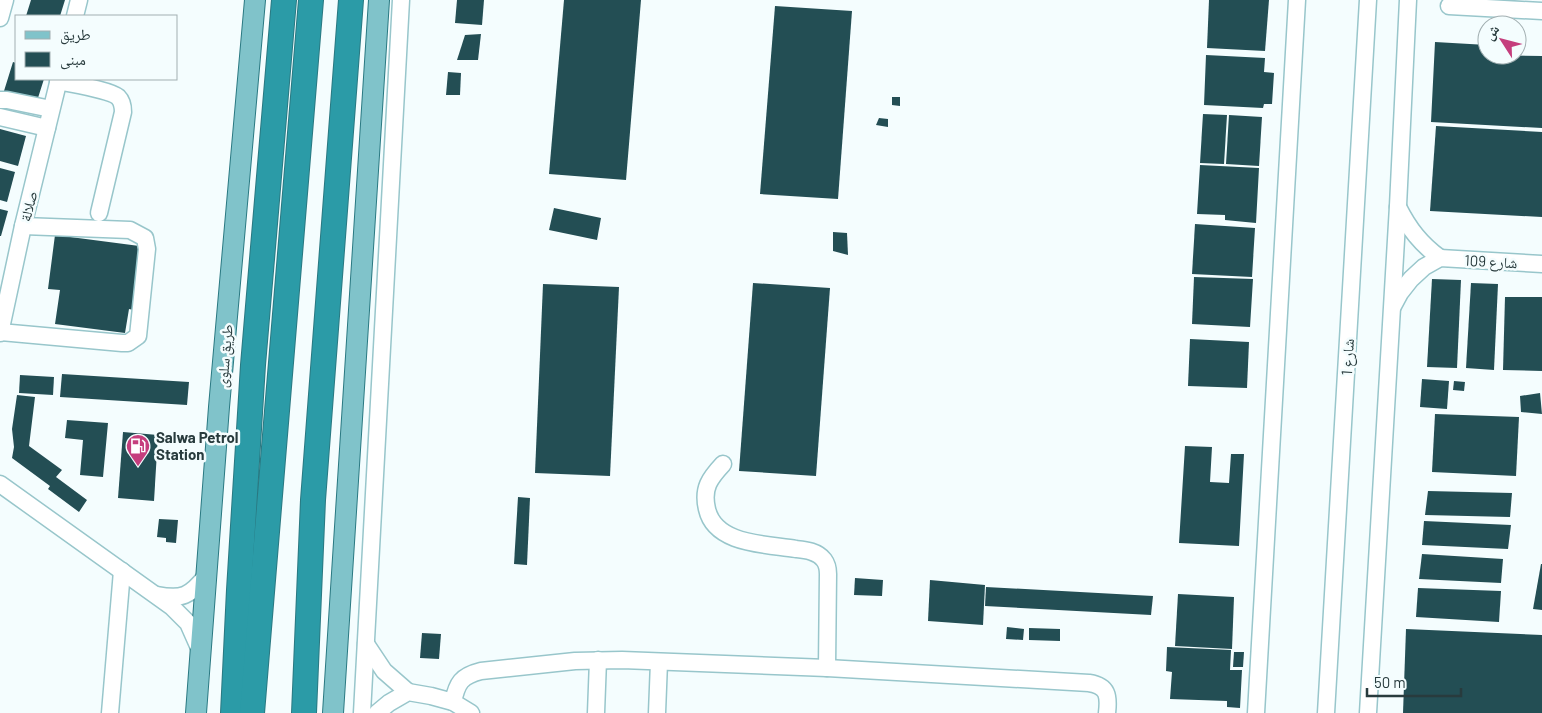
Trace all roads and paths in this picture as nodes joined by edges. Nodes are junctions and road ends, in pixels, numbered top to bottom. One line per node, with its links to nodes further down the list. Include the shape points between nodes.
1 (5, 0): 16 (street)
2 (79, 0): 15 (street)
3 (284, 0): 44 (highway, via 253,366)
4 (311, 0): 45 (highway)
5 (351, 0): 46 (highway, via 313,500)
6 (379, 0): 47 (main road)
7 (410, 0): 13 (street)
8 (1297, 0): 54 (street)
9 (1368, 0): 55 (street, شارع 1)
10 (1408, 0): 22 (street)
11 (254, 3): 32 (main road, طريق سلوى)
12 (1448, 6): 14 (street)
13 (401, 8): 34 (street)
14 (1542, 11)
15 (75, 15)
16 (0, 18)
17 (58, 80): 19 (street, صلالة); 23 (street, via 111,93 122,102 124,112)
18 (0, 100): 19 (street)
19 (51, 109): 21 (street, صلالة)
20 (0, 117): 21 (street)
21 (47, 128): 24 (street, صلالة)
22 (1398, 206): 25 (street, via 1415,236); 27 (street)
23 (99, 213)
24 (23, 226): 28 (street, صلالة); 28 (street, via 130,230 145,238 147,249 138,336 122,343)
25 (1440, 258): 26 (street, شارع 109); 27 (street, via 1411,279)
26 (1542, 264)
27 (1391, 310): 39 (street)
28 (0, 333)
29 (723, 464): 38 (street, via 710,478 705,502 708,513 722,532 743,541 809,551 825,561 828,574)
30 (0, 484): 31 (street)
31 (122, 571): 33 (street); 42 (street)
32 (206, 576): 33 (street, via 190,593 179,597); 35 (main road, طريق سلوى)
33 (154, 594): 35 (street, via 188,624)
34 (366, 644): 40 (street, via 384,671); 48 (street)
35 (200, 650): 43 (main road, طريق سلوى)
36 (598, 660): 37 (street); 41 (street, via 474,673 460,682); 51 (street)
37 (659, 662): 38 (street); 52 (street)
38 (827, 668): 53 (street, via 1098,684 1108,698)
39 (1370, 691): 56 (street); 57 (street)
40 (408, 692): 41 (street); 49 (street)
41 (454, 702): 50 (street)
42 (110, 713)
43 (196, 713)
44 (233, 713)
45 (252, 713)
46 (304, 713)
47 (334, 713)
48 (362, 713)
49 (377, 713)
50 (471, 713)
51 (596, 713)
52 (657, 713)
53 (1107, 713)
54 (1256, 713)
55 (1326, 713)
56 (1368, 713)
57 (1379, 713)

